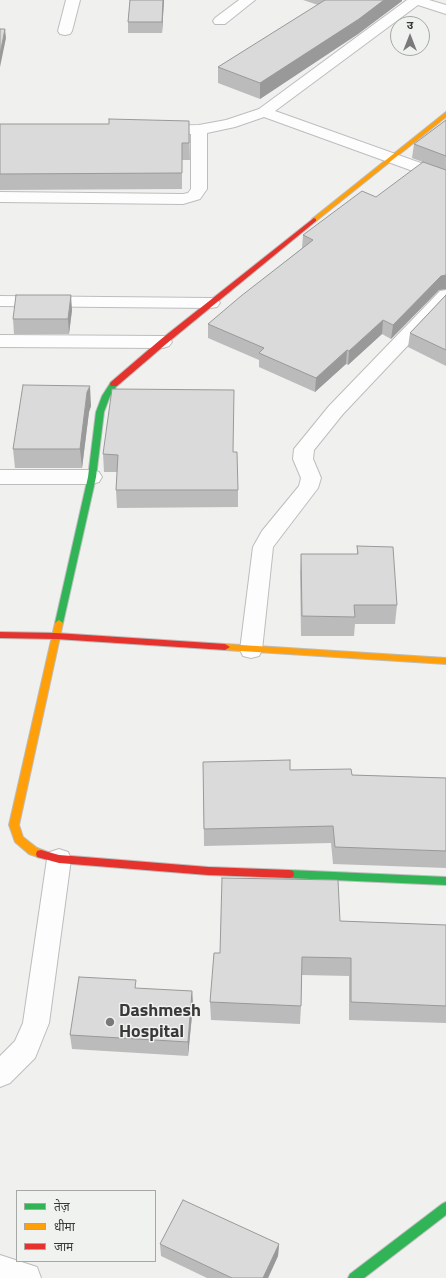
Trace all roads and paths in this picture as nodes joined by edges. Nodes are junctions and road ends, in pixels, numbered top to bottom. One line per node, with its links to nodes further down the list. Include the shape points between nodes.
1 (73, 0): 6 (street)
2 (248, 0): 5 (street)
3 (415, 0): 4 (street); 7 (street)
4 (446, 10)
5 (220, 21)
6 (66, 31)
7 (264, 112): 10 (street, via 230,124); 11 (street)
8 (446, 114): 11 (street)
9 (144, 129): 10 (street)
10 (199, 130): 13 (street, via 199,189 194,196 183,199)
11 (391, 157): 12 (street); 16 (street)
12 (446, 178)
13 (0, 197)
14 (446, 295): 23 (street, via 336,410 304,449 303,459 311,478 308,488 263,547)
15 (0, 301): 16 (street)
16 (211, 303): 18 (street)
17 (0, 341): 18 (street)
18 (163, 342): 20 (street, via 116,382 106,396 100,412)
19 (0, 477): 20 (street)
20 (92, 477): 22 (street)
21 (0, 635): 22 (street)
22 (56, 636): 23 (street); 25 (street, via 14,825 19,839 33,851)
23 (251, 650): 24 (street)
24 (446, 661)
25 (59, 859): 26 (street, via 208,871); 27 (street, via 36,1023 25,1049)
26 (446, 881)
27 (0, 1074)
28 (446, 1208): 31 (street)
29 (0, 1270): 30 (street)
30 (26, 1278)
31 (354, 1278)

